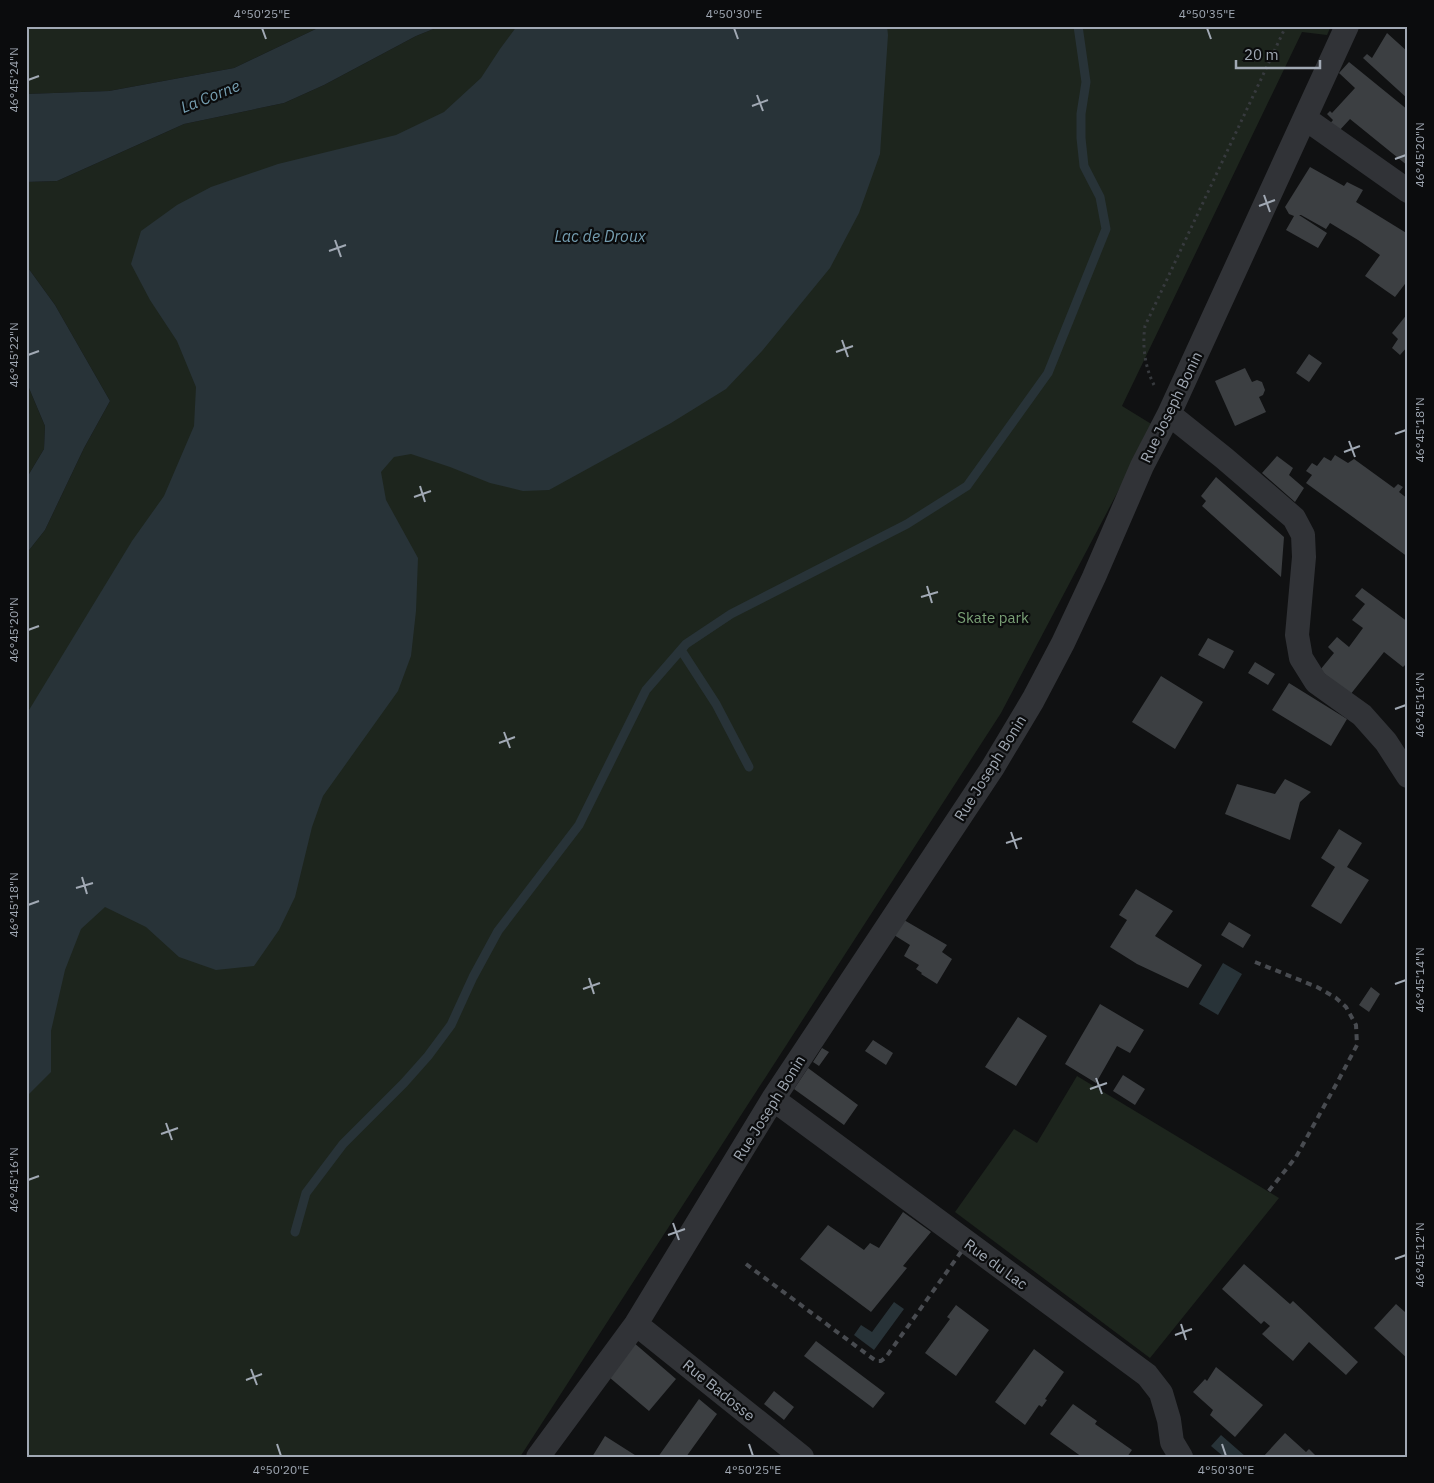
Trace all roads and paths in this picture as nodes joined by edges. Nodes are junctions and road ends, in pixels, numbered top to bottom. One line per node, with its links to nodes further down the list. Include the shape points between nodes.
1 (1286, 26): 5 (path, via 1145,326 1142,342 1149,374)
2 (1347, 26): 3 (street, Rue Joseph Bonin)
3 (1306, 119): 4 (street); 5 (street, Rue Joseph Bonin)
4 (1408, 191)
5 (1169, 414): 6 (street, via 1294,518 1303,535 1298,635 1301,658 1316,682 1368,722 1386,742); 7 (street, Rue Joseph Bonin, via 1142,466 1063,643 1033,700 988,775)
6 (1408, 776)
7 (773, 1099): 8 (street, Rue Joseph Bonin); 11 (street, Rue du Lac, via 1147,1375 1161,1394 1172,1442)
8 (636, 1324): 9 (street, Rue Joseph Bonin); 10 (street, Rue Badosse)
9 (538, 1457)
10 (802, 1457)
11 (1181, 1457)

